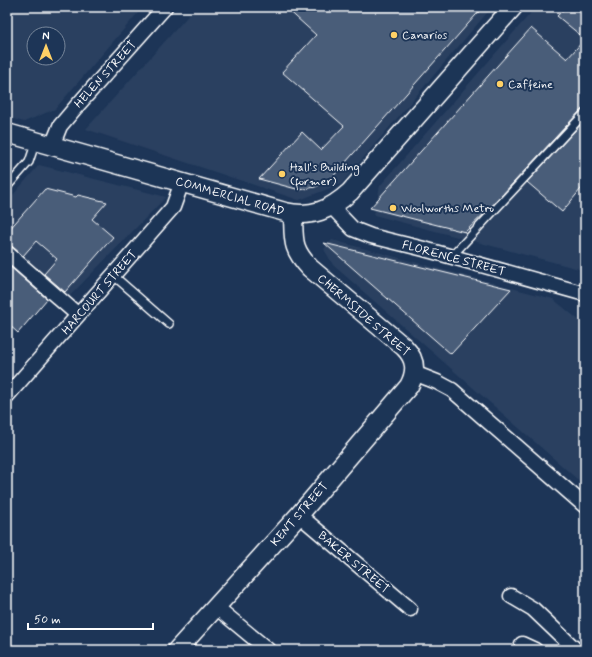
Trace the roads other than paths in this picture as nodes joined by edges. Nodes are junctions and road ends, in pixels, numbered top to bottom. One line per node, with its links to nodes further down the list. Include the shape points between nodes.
1 (165, 7): 5 (street, HELEN STREET)
2 (512, 7): 8 (street, COMMERCIAL ROAD, via 350,192)
3 (585, 113): 11 (lane)
4 (7, 133): 5 (street, COMMERCIAL ROAD)
5 (44, 144): 6 (street, COMMERCIAL ROAD); 7 (lane)
6 (182, 182): 9 (street, COMMERCIAL ROAD); 12 (street, HARCOURT STREET, via 173,207)
7 (7, 187)
8 (332, 207): 9 (street, COMMERCIAL ROAD, via 317,213); 11 (street, FLORENCE STREET, via 353,229)
9 (293, 214): 16 (street, CHERMSIDE STREET, via 295,247 301,258 412,355)
10 (7, 253): 14 (street)
11 (451, 256): 13 (street, FLORENCE STREET)
12 (114, 276): 14 (street, HARCOURT STREET); 15 (lane)
13 (585, 294)
14 (78, 315): 17 (street, HARCOURT STREET)
15 (169, 324)
16 (414, 373): 18 (street, CHERMSIDE STREET, via 452,390); 19 (street, KENT STREET, via 409,386)
17 (7, 396)
18 (585, 506)
19 (299, 515): 21 (street, KENT STREET); 22 (street, BAKER STREET)
20 (511, 596): 27 (street, via 533,609)
21 (215, 606): 24 (street, KENT STREET); 25 (street)
22 (410, 609)
23 (522, 644): 26 (street)
24 (177, 650)
25 (268, 650)
26 (535, 650)
27 (576, 650)

